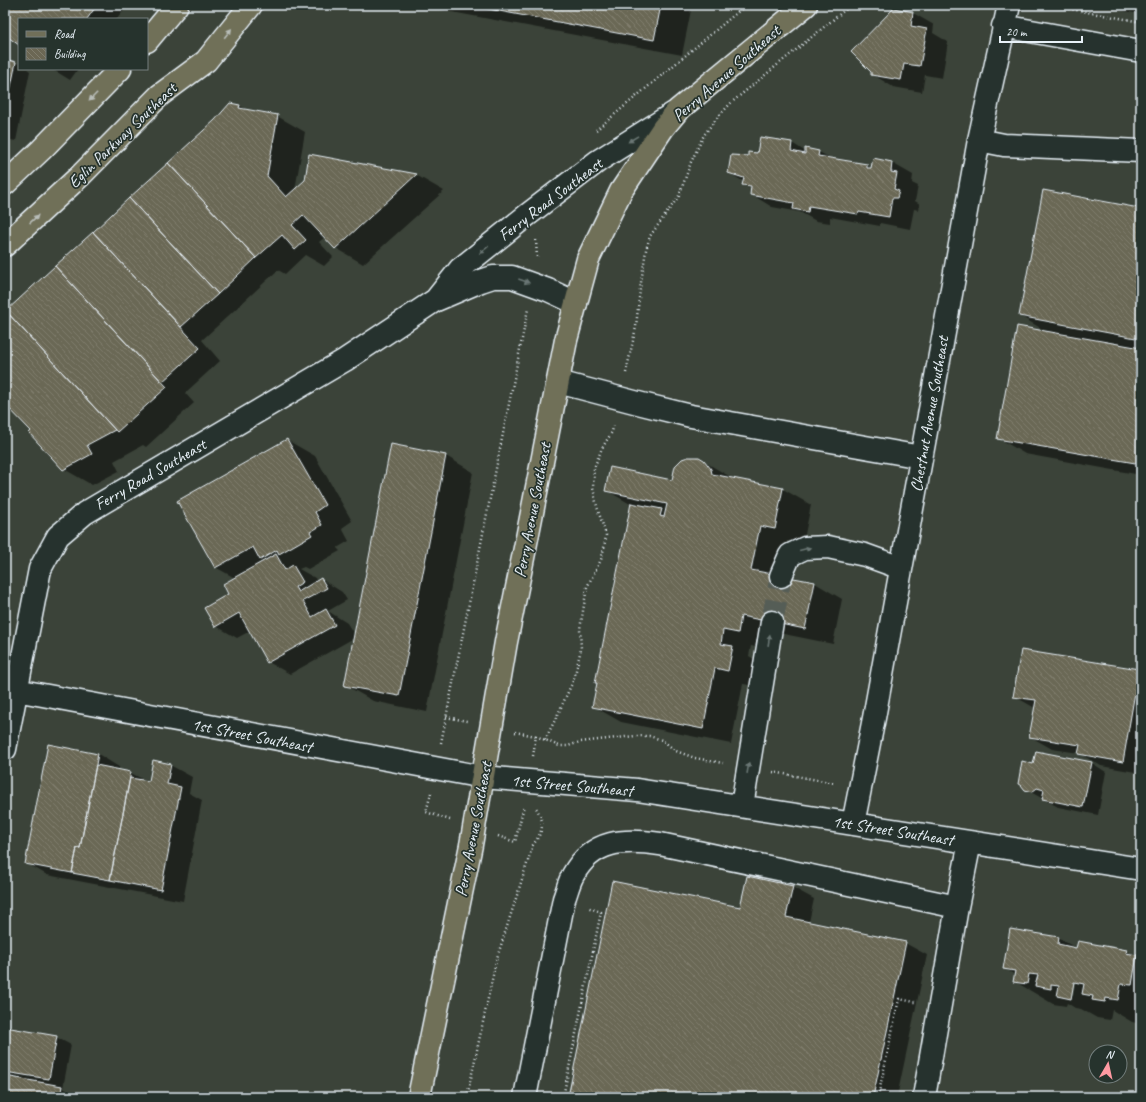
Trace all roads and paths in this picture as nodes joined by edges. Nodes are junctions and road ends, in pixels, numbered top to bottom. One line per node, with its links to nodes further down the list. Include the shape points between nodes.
1 (177, 5): 10 (main road)
2 (251, 5): 17 (main road, Eglin Parkway Southeast, one-way to 2, via 81,175 160,94 206,61)
3 (806, 5): 13 (main road, Perry Avenue Southeast)
4 (852, 5): 21 (path, via 732,102 704,135 679,196 650,236 636,327)
5 (1009, 5): 9 (street, Chestnut Avenue Southeast)
6 (1049, 5): 7 (path)
7 (1063, 6): 8 (path)
8 (1141, 22)
9 (1003, 26): 11 (street); 14 (street, Chestnut Avenue Southeast)
10 (148, 40)
11 (1141, 51)
12 (119, 70): 16 (main road, one-way to 16)
13 (678, 110): 18 (street, Ferry Road Southeast, one-way to 18, via 598,161 522,219 460,270); 19 (main road, Perry Avenue Southeast, via 621,191 588,259)
14 (979, 140): 15 (street, via 1004,145); 22 (street, Chestnut Avenue Southeast)
15 (1141, 151)
16 (5, 184)
17 (8, 237)
18 (434, 301): 19 (street, Ferry Road Southeast, one-way to 19, via 493,277 512,277); 26 (street, Ferry Road Southeast, via 345,360 85,513 58,536 40,569)
19 (576, 303): 20 (main road, Perry Avenue Southeast)
20 (558, 382): 21 (street); 29 (main road, Perry Avenue Southeast, via 506,642)
21 (620, 398): 22 (street, via 691,416); 27 (path, via 612,432 594,468 593,488 606,535 604,548 601,560 587,587 580,629 581,648 574,679)
22 (921, 457): 23 (street, Chestnut Avenue Southeast)
23 (901, 568): 24 (street, one-way to 23, via 790,555 805,548 828,547 865,555); 31 (street, Chestnut Avenue Southeast)
24 (781, 576)
25 (772, 622): 30 (street, one-way to 25)
26 (11, 690): 28 (street, Ferry Road Southeast); 29 (street, 1st Street Southeast)
27 (545, 740)
28 (5, 749)
29 (483, 777): 30 (street, 1st Street Southeast, via 637,790); 37 (main road, Perry Avenue Southeast)
30 (742, 806): 31 (street, 1st Street Southeast)
31 (853, 824): 32 (street, 1st Street Southeast)
32 (970, 842): 33 (street, 1st Street Southeast); 35 (street)
33 (1141, 869)
34 (564, 899): 35 (street, via 573,875 583,861 598,848 618,842 639,841); 38 (street); 39 (path, via 601,912)
35 (957, 907): 36 (street)
36 (940, 1006): 40 (path, via 899,999); 41 (street)
37 (419, 1097)
38 (525, 1097)
39 (563, 1097)
40 (878, 1097)
41 (924, 1097)

